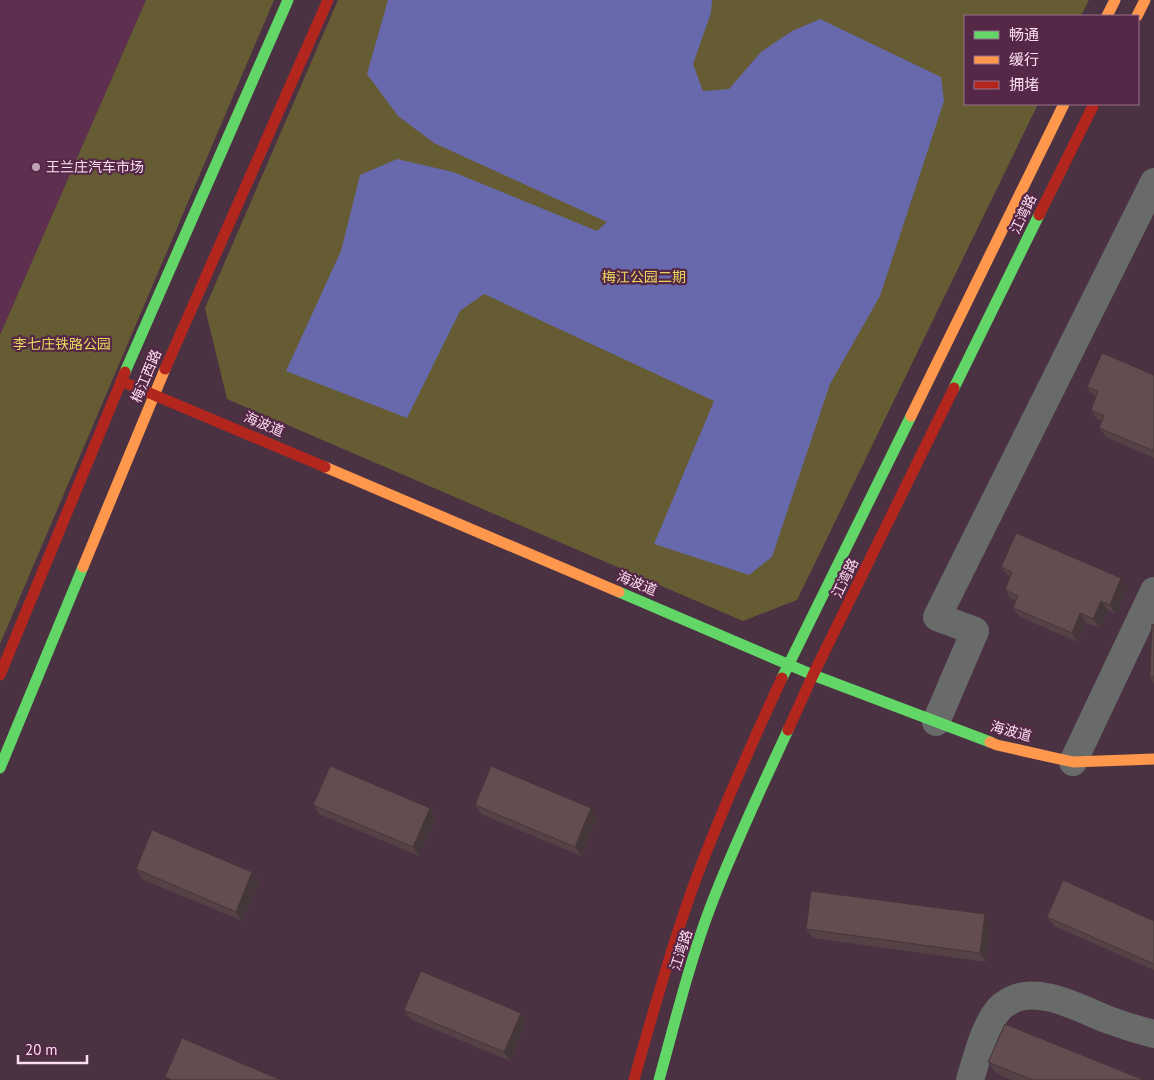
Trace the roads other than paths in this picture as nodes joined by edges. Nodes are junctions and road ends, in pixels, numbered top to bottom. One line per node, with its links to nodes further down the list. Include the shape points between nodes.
1 (288, 0): 10 (main road, 梅江西路)
2 (328, 0): 11 (main road, 梅江西路)
3 (1115, 0): 5 (main road)
4 (1145, 0): 6 (main road)
5 (1108, 15)
6 (1138, 15)
7 (1064, 105): 13 (main road, 江湾路)
8 (1094, 105): 15 (main road, 江湾路)
9 (1154, 182): 16 (street, via 937,617 975,631)
10 (121, 382): 11 (main road, 海波道); 14 (main road, 梅江西路)
11 (154, 394): 13 (main road, 海波道); 19 (main road, 梅江西路)
12 (1154, 591): 18 (street)
13 (789, 664): 15 (main road, 海波道); 21 (main road, 江湾路, via 703,860 674,940)
14 (0, 675)
15 (813, 676): 16 (main road, 海波道); 22 (main road, 江湾路, via 741,832 710,909)
16 (936, 722): 18 (main road, 海波道, via 997,745)
17 (1154, 759): 18 (main road, 海波道)
18 (1073, 762)
19 (0, 768)
20 (1154, 1034): 23 (street, via 1050,998 1030,995 1013,998 999,1007 988,1026)
21 (634, 1080)
22 (660, 1080)
23 (970, 1080)

